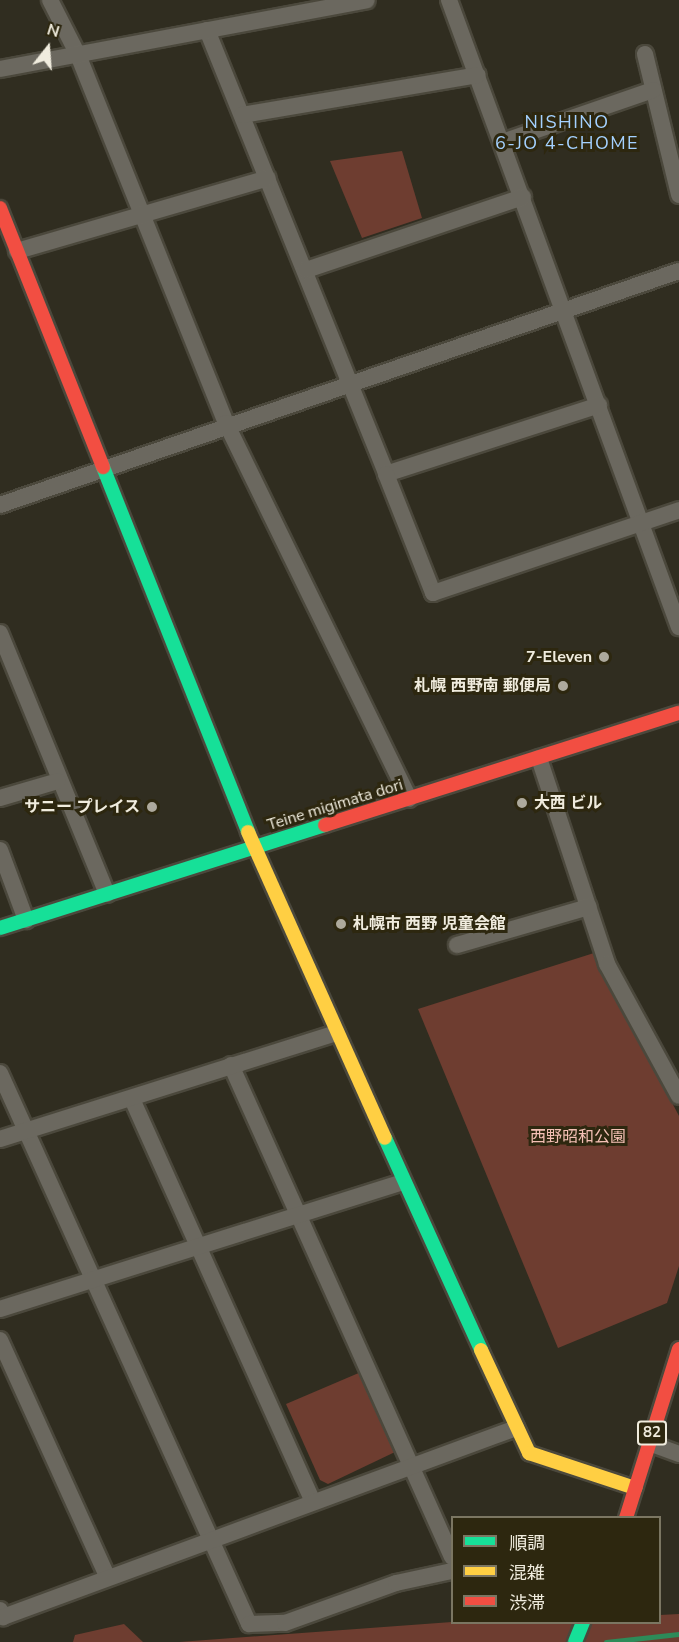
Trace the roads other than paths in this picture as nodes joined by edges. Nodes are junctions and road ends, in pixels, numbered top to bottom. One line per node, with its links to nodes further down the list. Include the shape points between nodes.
1 (50, 0): 7 (street)
2 (367, 0): 4 (street)
3 (449, 0): 9 (street)
4 (306, 5): 5 (street)
5 (207, 30): 7 (street); 11 (street)
6 (645, 54): 10 (street)
7 (78, 55): 8 (street); 17 (street)
8 (0, 69)
9 (478, 75): 11 (street); 12 (street)
10 (653, 90): 12 (street); 14 (street)
11 (242, 115): 13 (street)
12 (502, 142): 15 (street)
13 (268, 178): 17 (street); 19 (street)
14 (679, 195)
15 (523, 197): 19 (street); 21 (street)
16 (0, 208): 18 (street)
17 (144, 216): 18 (street); 24 (street)
18 (17, 251): 25 (street)
19 (306, 270): 22 (street)
20 (679, 271): 21 (street)
21 (565, 310): 22 (street); 23 (street)
22 (352, 382): 24 (street); 26 (street)
23 (599, 405): 26 (street); 29 (street)
24 (226, 423): 25 (street); 36 (street)
25 (105, 466): 27 (street); 37 (street)
26 (386, 474): 29 (street, via 433,593)
27 (0, 505)
28 (679, 510): 29 (street)
29 (642, 522): 30 (street)
30 (679, 627)
31 (0, 633): 34 (street)
32 (679, 713): 33 (street, Teine migimata dori)
33 (539, 758): 36 (street, Teine migimata dori); 40 (street)
34 (58, 781): 35 (street); 39 (street)
35 (0, 798)
36 (409, 799): 37 (street, Teine migimata dori)
37 (254, 848): 39 (street, Teine migimata dori); 44 (street)
38 (0, 850): 41 (street)
39 (107, 894): 41 (street, Teine migimata dori)
40 (589, 907): 43 (street); 47 (street, via 607,964)
41 (26, 920): 42 (street, Teine migimata dori)
42 (0, 928)
43 (457, 945)
44 (337, 1033): 45 (street); 51 (street)
45 (231, 1065): 48 (street); 52 (street)
46 (0, 1073): 49 (street)
47 (679, 1096)
48 (132, 1099): 49 (street); 53 (street)
49 (26, 1131): 50 (street); 54 (street)
50 (0, 1139)
51 (404, 1182): 52 (street); 58 (street)
52 (299, 1216): 53 (street); 61 (street)
53 (198, 1248): 54 (street); 63 (street)
54 (93, 1281): 55 (street); 65 (street)
55 (0, 1309)
56 (0, 1340): 68 (street)
57 (679, 1349): 59 (street, 82)
58 (516, 1428): 61 (street); 62 (street, via 529,1453)
59 (649, 1443): 60 (street); 62 (street, 82)
60 (679, 1454)
61 (411, 1466): 63 (street); 66 (street)
62 (635, 1488): 64 (street, 82)
63 (313, 1502): 65 (street)
64 (627, 1516)
65 (211, 1541): 67 (street, via 249,1624 285,1623 396,1583); 68 (street)
66 (451, 1553)
67 (451, 1571)
68 (108, 1578): 69 (street, via 3,1617)
69 (0, 1610)

